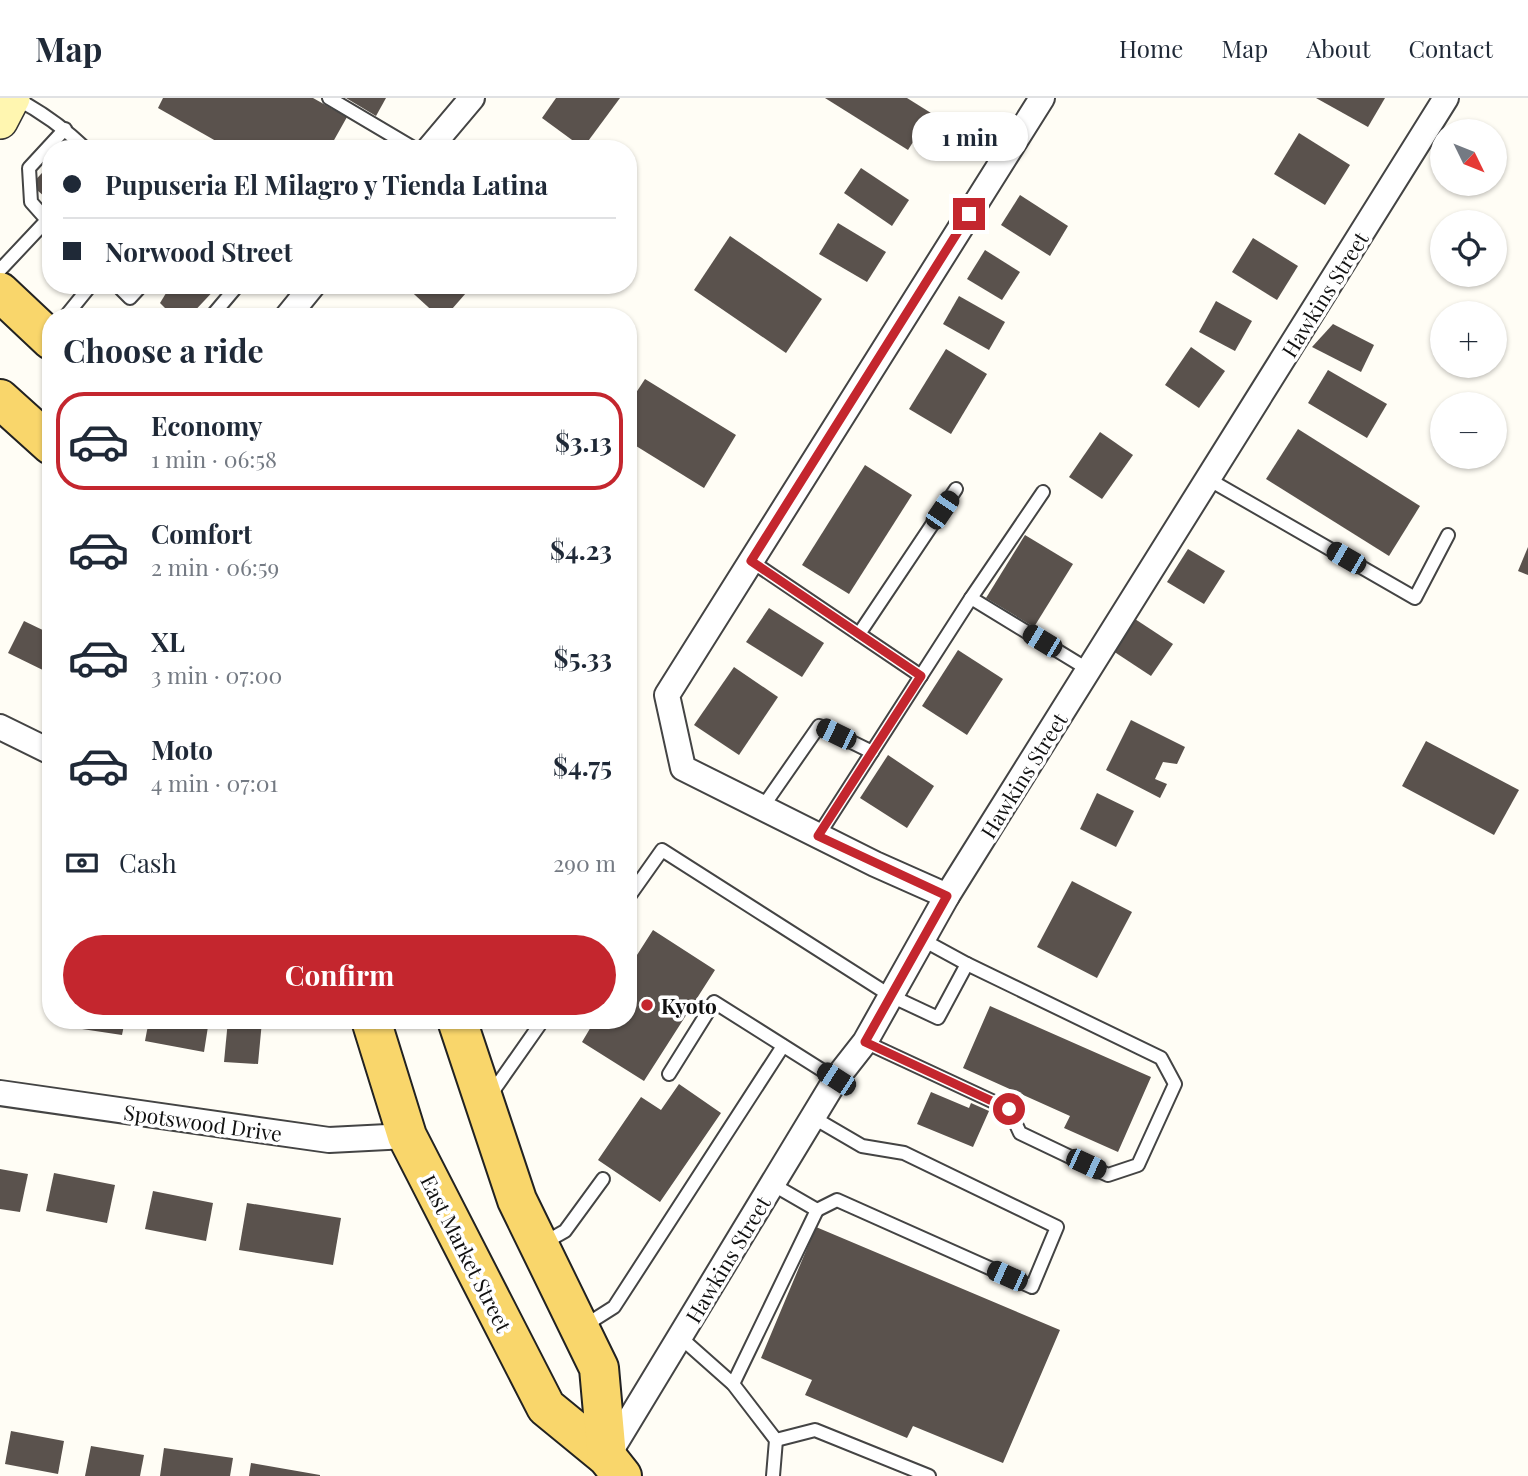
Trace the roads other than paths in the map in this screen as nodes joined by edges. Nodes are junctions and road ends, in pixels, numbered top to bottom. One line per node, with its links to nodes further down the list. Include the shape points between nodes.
1 (13, 98): 6 (street); 7 (lane)
2 (329, 98): 10 (lane)
3 (472, 98): 11 (street)
4 (1042, 98): 30 (street)
5 (1446, 98): 26 (street, Hawkins Street)
6 (0, 121)
7 (65, 130): 8 (lane); 9 (lane)
8 (56, 140)
9 (76, 140)
10 (400, 140)
11 (437, 140)
12 (42, 154): 13 (lane, via 29,168 31,202)
13 (42, 213)
14 (42, 227): 15 (lane)
15 (0, 270)
16 (0, 292): 23 (main road)
17 (84, 294): 20 (lane)
18 (230, 294): 21 (lane)
19 (305, 294): 22 (street)
20 (73, 308)
21 (219, 308)
22 (294, 308)
23 (42, 323)
24 (0, 399): 25 (main road)
25 (42, 438)
26 (1208, 479): 29 (lane, via 1415,598); 33 (street, Hawkins Street)
27 (956, 489): 32 (lane)
28 (1042, 492): 31 (lane)
29 (1448, 535)
30 (751, 561): 32 (lane); 38 (street, via 667,695 683,768)
31 (971, 598): 33 (lane); 34 (lane)
32 (859, 634): 34 (lane)
33 (1089, 670): 41 (street, Hawkins Street)
34 (921, 676): 37 (lane)
35 (0, 727): 36 (street)
36 (42, 748)
37 (872, 752): 38 (lane, via 819,726); 39 (lane)
38 (762, 808): 39 (street)
39 (818, 836): 41 (street)
40 (637, 885): 44 (lane, via 662,850)
41 (947, 896): 42 (street, Hawkins Street)
42 (923, 940): 43 (lane); 44 (street, Hawkins Street)
43 (967, 964): 44 (lane, via 938,1018); 48 (lane, via 1161,1058 1175,1084 1138,1165 1108,1175 1020,1133 1009,1109)
44 (891, 996): 48 (street, Hawkins Street)
45 (374, 1029): 55 (main road, East Market Street)
46 (460, 1029): 53 (main road)
47 (537, 1029): 53 (lane)
48 (865, 1042): 51 (street, Hawkins Street)
49 (783, 1046): 50 (lane, via 714,1002); 51 (lane); 60 (lane, via 614,1307)
50 (669, 1074)
51 (836, 1079): 54 (street, Hawkins Street)
52 (0, 1093): 55 (street, Spotswood Drive, via 329,1140)
53 (485, 1104): 59 (main road, via 517,1200)
54 (814, 1118): 57 (street, Hawkins Street); 58 (lane, via 862,1146 904,1153 1058,1227 1032,1287 837,1200)
55 (407, 1136): 64 (main road, East Market Street, via 546,1408)
56 (603, 1179): 59 (lane, via 565,1231)
57 (772, 1184): 58 (lane); 61 (street, Hawkins Street)
58 (817, 1210): 62 (lane)
59 (539, 1246): 60 (main road)
60 (580, 1329): 64 (main road, via 599,1368)
61 (680, 1337): 62 (lane); 64 (street, Hawkins Street)
62 (733, 1384): 63 (lane)
63 (776, 1440): 65 (lane); 66 (lane, via 815,1430)
64 (608, 1470)
65 (773, 1476)
66 (929, 1476)

